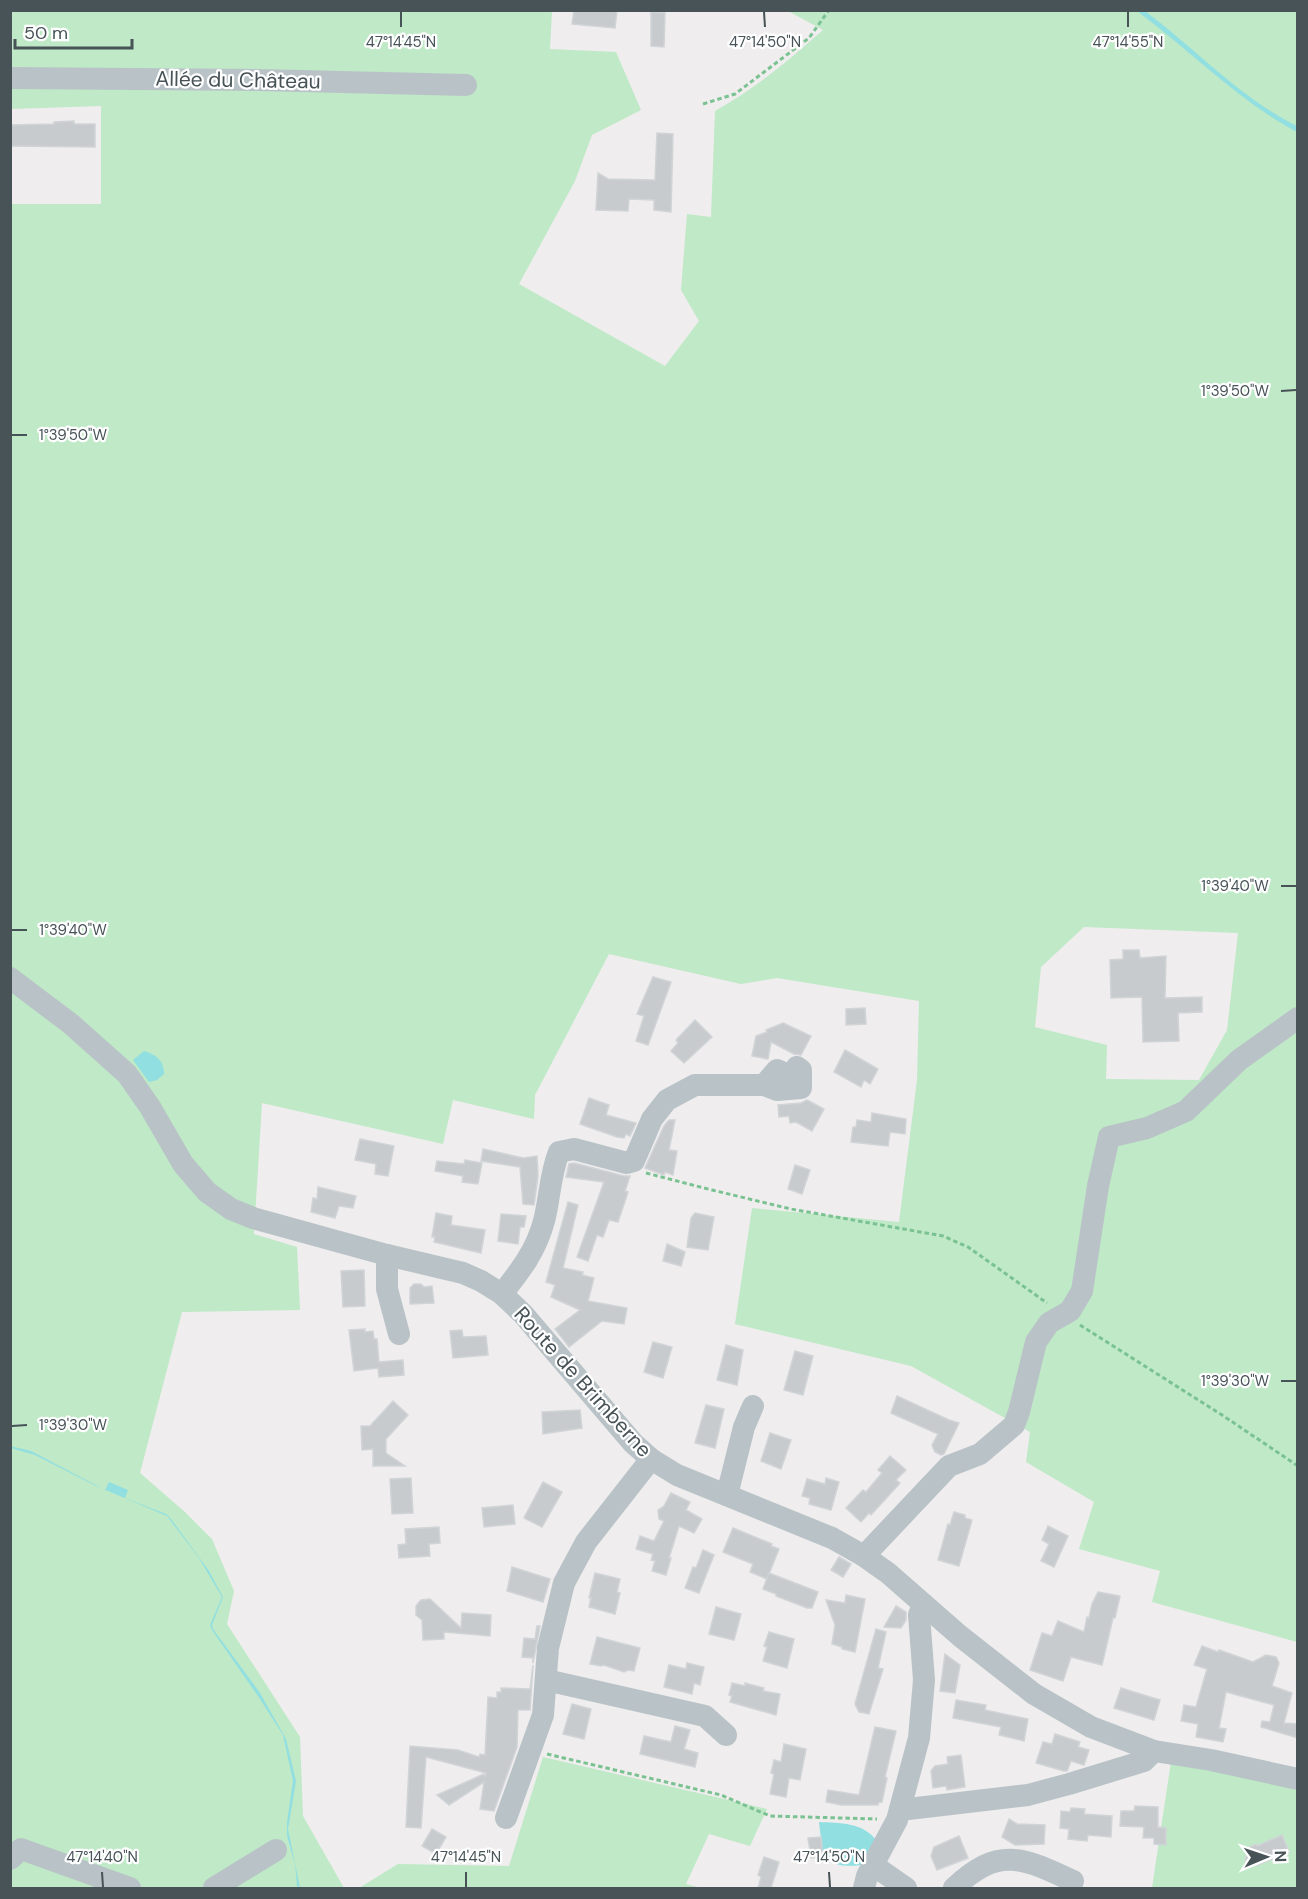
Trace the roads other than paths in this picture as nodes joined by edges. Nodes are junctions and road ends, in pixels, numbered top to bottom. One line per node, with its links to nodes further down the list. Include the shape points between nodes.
1 (10, 78): 2 (street, Allée du Château)
2 (466, 85)
3 (10, 978): 6 (street, Route de Brimberne, via 71,1024 127,1074 183,1164 207,1192 253,1218)
4 (1298, 1018): 12 (street, via 1239,1060 1186,1111 1147,1128 1109,1137 1082,1291 1070,1311 1049,1323 1036,1342 1014,1425 980,1454 950,1466)
5 (764, 1085): 7 (street, via 695,1085 667,1100 652,1119 634,1161 627,1163 574,1149 560,1152 544,1222 529,1259)
6 (387, 1255): 7 (street, Route de Brimberne, via 463,1273); 8 (street, via 387,1289)
7 (502, 1294): 10 (street, Route de Brimberne)
8 (399, 1334)
9 (753, 1406): 11 (street)
10 (651, 1459): 11 (street, Route de Brimberne, via 677,1475); 14 (street, via 586,1542 564,1584 548,1648)
11 (727, 1495): 12 (street, Route de Brimberne, via 831,1538)
12 (864, 1556): 13 (street, Route de Brimberne)
13 (923, 1604): 16 (street, Route de Brimberne, via 1034,1694 1091,1727); 18 (street, via 918,1615 924,1680 919,1738)
14 (546, 1680): 15 (street, via 705,1716); 19 (street, via 543,1715)
15 (726, 1735)
16 (1154, 1751): 17 (street, Route de Brimberne); 18 (street, via 1144,1761 1028,1795)
17 (1298, 1779)
18 (898, 1815): 23 (street)
19 (506, 1818)
20 (276, 1850): 25 (street)
21 (10, 1859): 24 (street, via 21,1849)
22 (1073, 1881): 27 (street, via 1029,1864 1000,1860 974,1870)
23 (869, 1882): 26 (street)
24 (130, 1888)
25 (214, 1888)
26 (906, 1888)
27 (954, 1888)

